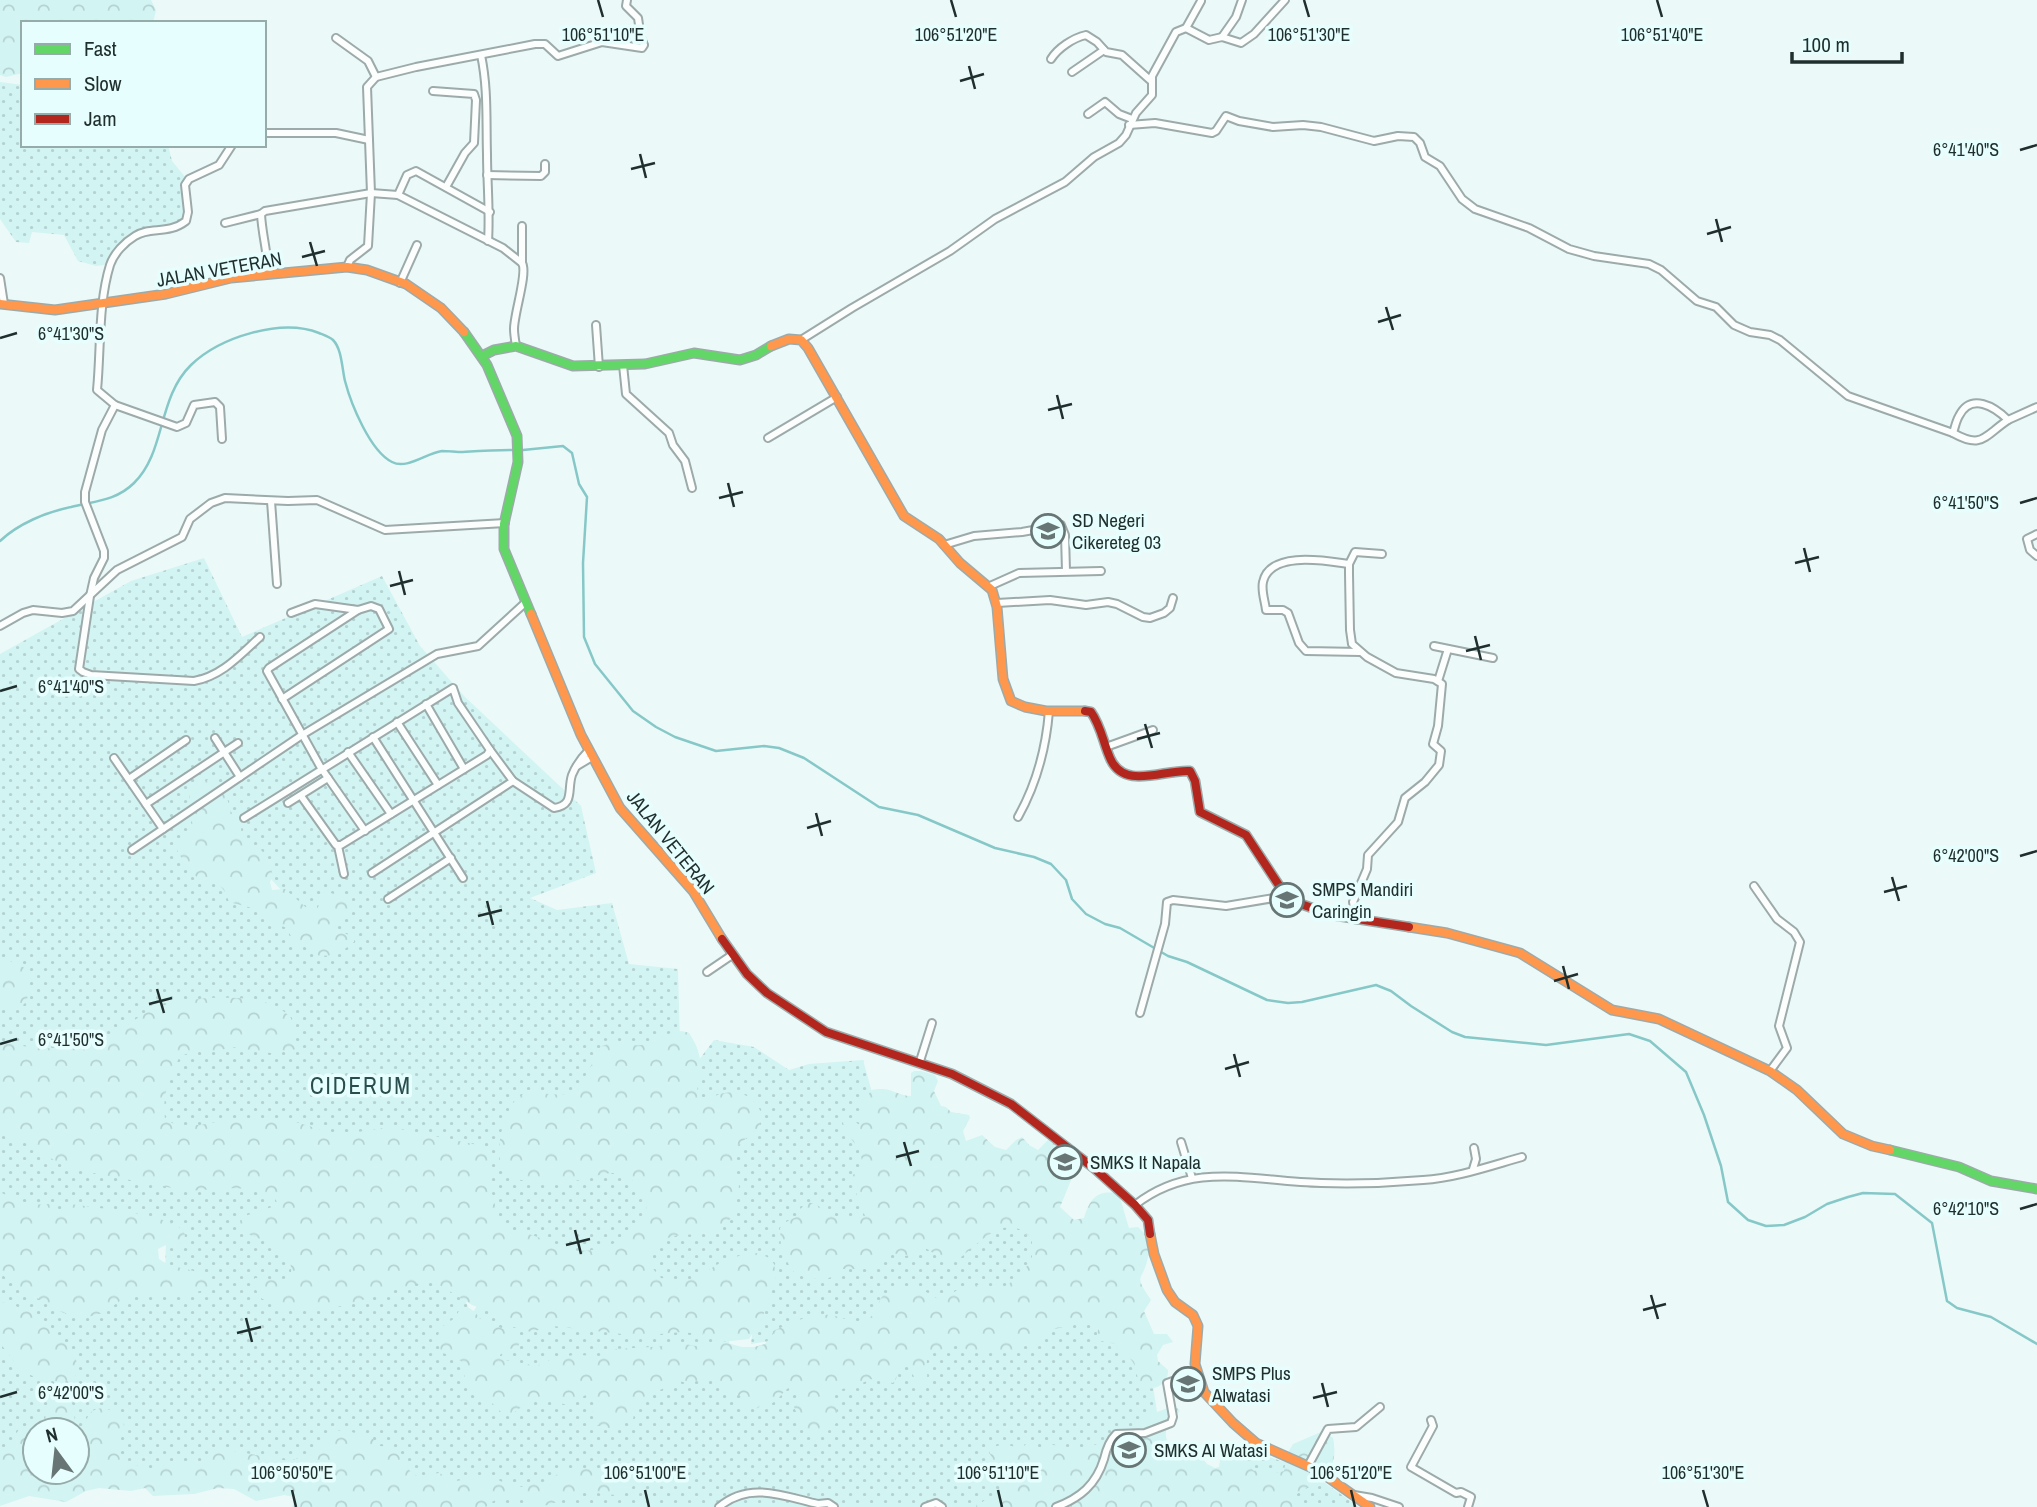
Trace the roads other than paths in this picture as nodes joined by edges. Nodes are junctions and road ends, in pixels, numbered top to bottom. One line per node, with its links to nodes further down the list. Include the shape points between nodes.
1 (627, 0): 9 (street, via 626,6 638,19 642,48 602,42 558,56 542,44)
2 (1242, 0): 6 (street)
3 (1285, 0): 6 (street, via 1248,39 1241,43)
4 (1201, 1): 5 (street)
5 (1186, 28): 6 (street, via 1205,39); 13 (street, via 1172,37)
6 (1222, 37)
7 (336, 38): 12 (street, via 369,61)
8 (1104, 50): 10 (street, via 1090,36 1083,36); 11 (street); 13 (street, via 1122,55)
9 (481, 55): 12 (street); 21 (street, via 486,84)
10 (1051, 59)
11 (1072, 72)
12 (376, 77): 18 (street, via 367,86)
13 (1150, 80): 16 (street, via 1152,95)
14 (433, 92): 22 (street, via 470,93 476,100 474,142)
15 (1088, 114): 16 (street, via 1105,102)
16 (1130, 122): 39 (street, via 1119,143 1094,157 1072,178 988,223); 48 (street, via 1212,133 1226,116 1273,127 1321,128 1374,141 1414,137 1425,157 1440,166 1462,199 1475,209 1529,228 1569,249 1649,264 1697,301 1716,307 1734,325 1780,340 1848,396)
17 (266, 132): 18 (street, via 336,133)
18 (369, 140): 23 (street)
19 (231, 147): 36 (street, via 219,165 185,185 186,221 172,230 138,233 120,249 110,264)
20 (544, 164): 21 (street, via 541,176)
21 (487, 175): 25 (street)
22 (446, 187): 24 (street, via 412,172); 25 (street)
23 (371, 193): 24 (street); 26 (street, via 271,209); 32 (street, via 368,246)
24 (398, 195): 29 (street)
25 (490, 212): 29 (street)
26 (261, 215): 27 (street); 33 (street)
27 (225, 223)
28 (522, 226): 31 (street)
29 (488, 241): 31 (street)
30 (417, 246): 35 (street)
31 (522, 262): 40 (street, via 525,273 514,329)
32 (346, 267): 33 (street, JALAN VETERAN); 35 (street, JALAN VETERAN, via 373,271)
33 (268, 274): 36 (street, JALAN VETERAN)
34 (0, 278): 37 (street)
35 (400, 283): 41 (street, JALAN VETERAN, via 454,320)
36 (103, 302): 37 (street, JALAN VETERAN, via 49,310); 45 (street, via 97,390)
37 (2, 304)
38 (596, 325): 43 (street)
39 (802, 340): 42 (street, via 781,341 740,360 694,354); 44 (street)
40 (516, 346): 41 (street); 43 (street, via 561,363)
41 (482, 356): 53 (street, JALAN VETERAN, via 519,448)
42 (623, 365): 43 (street); 51 (street, via 626,394 669,433 685,461)
43 (599, 367)
44 (836, 397): 50 (street); 55 (street, via 904,516)
45 (115, 405): 49 (street, via 177,427 186,423 194,405 215,402 220,407); 63 (street, via 102,430 85,492 104,551)
46 (2037, 407): 47 (street)
47 (2008, 420): 48 (street, via 1973,442); 48 (street, via 1989,404 1975,404 1962,411)
48 (1953, 433)
49 (222, 439)
50 (768, 439)
51 (692, 488)
52 (271, 500): 53 (street, via 317,500 385,530); 61 (street); 63 (street, via 218,499 190,519 181,537 117,569)
53 (505, 523): 65 (street, JALAN VETERAN, via 504,549)
54 (2037, 534): 57 (street, via 2027,539)
55 (943, 545): 59 (street, via 974,536 1061,525); 62 (street)
56 (1382, 554): 58 (street, via 1359,551)
57 (2037, 556)
58 (1349, 564): 73 (street, via 1350,638); 73 (street, via 1293,561 1268,573 1263,590 1266,610 1288,613 1306,651)
59 (1066, 571): 60 (street); 62 (street, via 1019,573)
60 (1101, 571)
61 (277, 584)
62 (990, 586): 66 (street)
63 (90, 596): 69 (street, via 70,613 33,610); 70 (street, via 79,669 91,674 205,679 217,675)
64 (1173, 598): 66 (street, via 1170,608 1150,618 1108,602)
65 (525, 603): 81 (street, via 478,646 441,651); 90 (street, JALAN VETERAN)
66 (997, 603): 78 (street, via 1008,697 1016,705)
67 (358, 610): 68 (street, via 315,604); 76 (street, via 269,668 268,675); 76 (street, via 371,606 379,610 388,632)
68 (291, 613)
69 (0, 626)
70 (260, 637)
71 (1434, 646): 72 (street)
72 (1448, 649): 74 (street); 75 (street)
73 (1360, 652): 75 (street, via 1396,673)
74 (1493, 658)
75 (1438, 681): 118 (street, via 1442,690 1433,744 1441,751 1441,761 1405,798 1398,822 1368,855 1353,902)
76 (282, 699): 81 (street)
77 (426, 704): 79 (street); 87 (street, via 453,688); 93 (street)
78 (1049, 711): 86 (street, via 1091,712 1100,724); 104 (street, via 1045,751)
79 (397, 722): 82 (street); 98 (street)
80 (1153, 730): 86 (street)
81 (302, 735): 92 (street); 94 (street)
82 (373, 737): 88 (street); 100 (street)
83 (215, 738): 89 (street)
84 (186, 740): 96 (street)
85 (239, 743): 89 (street)
86 (1106, 747): 116 (street, via 1124,774 1149,777 1190,771 1200,812 1246,835)
87 (490, 750): 93 (street); 97 (street)
88 (348, 751): 92 (street); 103 (street)
89 (224, 752): 94 (street); 102 (street)
90 (591, 754): 97 (street, via 572,775 569,799 563,806 548,805); 119 (street, JALAN VETERAN, via 625,815 690,886)
91 (114, 758): 96 (street)
92 (321, 768): 95 (street); 105 (street)
93 (464, 769): 98 (street)
94 (240, 777): 106 (street)
95 (328, 778): 99 (street); 107 (street)
96 (129, 779): 102 (street)
97 (513, 781): 108 (street)
98 (438, 785): 100 (street)
99 (301, 796): 101 (street); 109 (street)
100 (414, 800): 103 (street); 108 (street)
101 (288, 803)
102 (146, 804): 106 (street)
103 (391, 814): 107 (street)
104 (1018, 817)
105 (244, 818)
106 (163, 829): 110 (street)
107 (365, 831): 109 (street)
108 (434, 832): 111 (street); 112 (street)
109 (338, 846): 113 (street)
110 (132, 850)
111 (451, 858): 114 (street); 117 (street)
112 (372, 873)
113 (344, 874)
114 (463, 878)
115 (1754, 886): 124 (street, via 1800,942 1779,1026 1787,1048)
116 (1286, 896): 118 (street, via 1316,910); 121 (street, via 1226,906 1167,902)
117 (388, 900)
118 (1356, 920): 124 (street, via 1447,933 1507,948 1536,961 1612,1010 1658,1018)
119 (732, 955): 120 (street); 123 (street, JALAN VETERAN, via 766,993 816,1027)
120 (707, 972)
121 (1140, 1013)
122 (932, 1023): 123 (street)
123 (920, 1061): 131 (street, JALAN VETERAN, via 1025,1113)
124 (1770, 1071): 130 (street, via 1843,1134 1992,1181)
125 (1181, 1142): 129 (street)
126 (1475, 1148): 128 (street)
127 (1522, 1157): 128 (street)
128 (1473, 1169): 129 (street, via 1425,1180 1348,1183 1223,1175)
129 (1192, 1178): 131 (street)
130 (2037, 1189)
131 (1135, 1205): 132 (street, JALAN VETERAN, via 1148,1220 1167,1290 1198,1326)
132 (1196, 1373): 135 (street, via 1204,1392 1243,1433); 141 (street, via 1167,1382 1171,1423 1145,1433 1116,1434 1096,1479 1086,1491)
133 (1380, 1407): 135 (street, via 1359,1426 1328,1429)
134 (1431, 1420): 144 (street, via 1433,1426 1411,1467 1471,1497)
135 (1308, 1466): 136 (street)
136 (1352, 1494): 142 (street); 143 (street)
137 (719, 1507): 138 (street, via 756,1491)
138 (834, 1507)
139 (925, 1507): 140 (street, via 936,1503)
140 (942, 1507)
141 (1056, 1507)
142 (1370, 1507)
143 (1399, 1507)
144 (1468, 1507)

